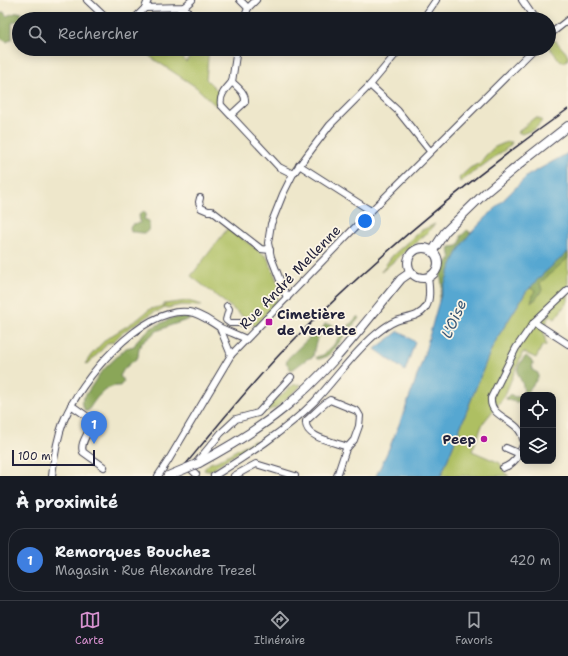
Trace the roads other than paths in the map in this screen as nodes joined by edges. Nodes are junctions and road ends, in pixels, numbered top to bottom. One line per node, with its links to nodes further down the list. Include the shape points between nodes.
1 (87, 0): 11 (street)
2 (148, 0): 9 (street)
3 (192, 0): 8 (street)
4 (240, 0): 10 (street)
5 (256, 0): 10 (street)
6 (436, 0): 16 (street)
7 (522, 0): 17 (street)
8 (182, 7): 9 (street); 13 (street); 14 (street)
9 (145, 8): 12 (street)
10 (248, 8): 15 (street)
11 (100, 12)
12 (141, 12)
13 (182, 12)
14 (187, 12)
15 (247, 12)
16 (428, 12)
17 (530, 12)
18 (568, 20): 19 (street)
19 (556, 29)
20 (236, 56): 23 (street)
21 (394, 56): 24 (street)
22 (527, 56): 27 (street, Rue André Mellenne)
23 (232, 82): 25 (street, via 220,100 221,105); 25 (street, via 244,93 245,102)
24 (370, 85): 27 (street, via 398,111); 28 (street, via 330,125)
25 (231, 116): 29 (street, via 279,166)
26 (568, 126): 33 (main road, via 485,193 445,232)
27 (430, 152): 31 (street, Rue André Mellenne)
28 (299, 165): 29 (street); 31 (street)
29 (293, 174): 32 (street, via 271,224 268,243)
30 (200, 198): 32 (street, via 201,208 212,211 261,249)
31 (371, 211): 37 (street, Rue André Mellenne)
32 (270, 250): 37 (street)
33 (432, 252): 34 (main road, via 423,248 414,251 409,259); 35 (main road, via 438,263 435,272)
34 (411, 272): 35 (main road, via 419,277); 56 (main road, bridge, via 402,279 318,377 294,400 245,437 199,463)
35 (428, 277): 57 (street, via 429,293 426,307 417,315 397,321 376,333 289,425)
36 (568, 290): 39 (street)
37 (288, 298): 41 (street, Rue André Mellenne)
38 (227, 306): 41 (street, via 228,322 245,322)
39 (534, 322): 43 (street); 47 (street, via 516,348 490,404)
40 (220, 328): 42 (street); 44 (street); 46 (street, via 205,318 188,312 168,314 155,320 123,341 101,363)
41 (256, 330): 42 (street, Rue André Mellenne)
42 (246, 339): 44 (street, Rue André Mellenne)
43 (568, 344)
44 (231, 356): 55 (street, Rue André Mellenne)
45 (291, 378): 53 (street, via 258,413 236,419 221,434 191,469)
46 (71, 405): 51 (street, via 92,420 82,446 83,452); 54 (street, via 58,437)
47 (520, 432)
48 (348, 447): 48 (street, via 360,426 357,410 330,400 325,402 306,421 308,432); 60 (street)
49 (506, 448): 50 (street)
50 (520, 454): 52 (street, via 509,466)
51 (104, 467)
52 (502, 468)
53 (196, 474)
54 (52, 476)
55 (158, 476)
56 (168, 476)
57 (214, 476)
58 (234, 476): 59 (street, via 256,464)
59 (295, 476)
60 (337, 476)

